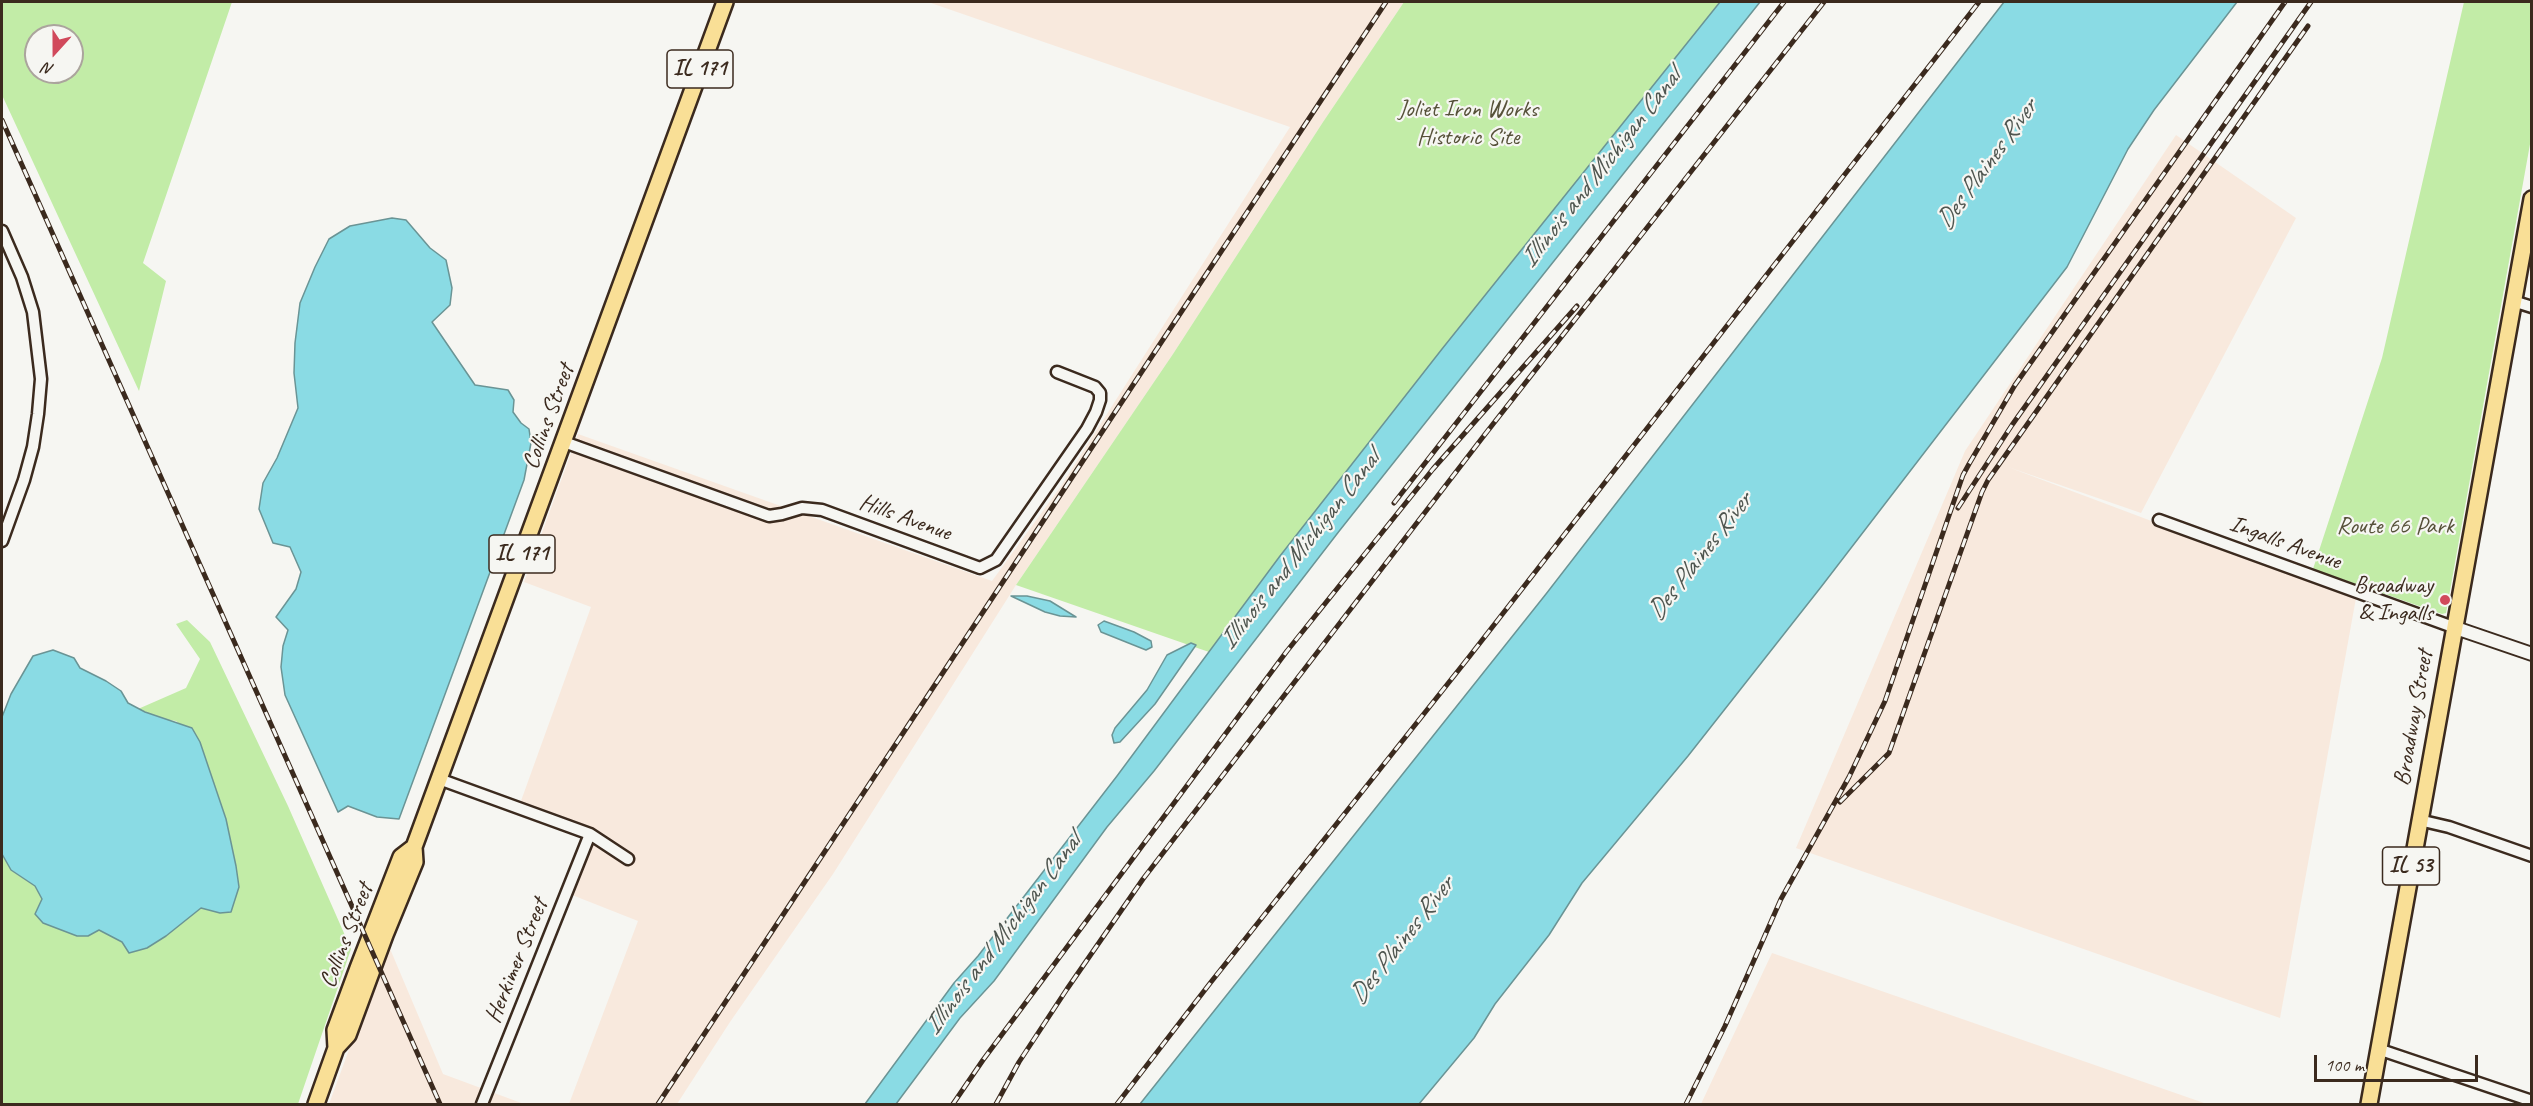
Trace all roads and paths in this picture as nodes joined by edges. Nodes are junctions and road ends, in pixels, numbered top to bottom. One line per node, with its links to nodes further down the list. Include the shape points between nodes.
1 (725, 2): 7 (main road, Collins Street / IL 171)
2 (2532, 199): 4 (main road, Broadway Street / IL 53)
3 (2, 231): 9 (street, via 33,312 40,379 33,447)
4 (2513, 301): 5 (street); 10 (main road, Broadway Street / IL 53)
5 (2532, 307)
6 (1057, 372): 7 (street, Hills Avenue, via 1095,387 1100,393 1096,412 996,560 980,568 822,510 802,508 769,516)
7 (564, 442): 12 (main road, Collins Street / IL 171)
8 (2159, 520): 10 (street, Ingalls Avenue)
9 (2, 541)
10 (2454, 627): 11 (street, Ingalls Avenue); 13 (main road, Broadway Street / IL 53)
11 (2532, 654)
12 (439, 779): 14 (street); 19 (main road, Collins Street / IL 171, via 414,847 415,862 348,1035 336,1048)
13 (2419, 820): 15 (street); 17 (main road, Broadway Street / IL 53)
14 (590, 834): 16 (street); 20 (street, Herkimer Street)
15 (2532, 856)
16 (628, 859)
17 (2378, 1049): 18 (street); 21 (main road, Broadway Street / IL 53)
18 (2532, 1101)
19 (316, 1104)
20 (482, 1104)
21 (2368, 1104)

